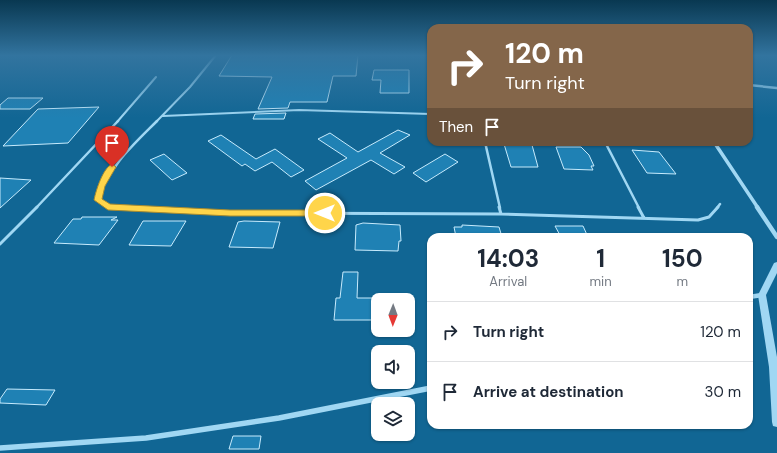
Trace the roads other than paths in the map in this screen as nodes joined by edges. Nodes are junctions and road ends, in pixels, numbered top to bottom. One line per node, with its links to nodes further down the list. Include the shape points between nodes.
1 (201, 76): 6 (lane)
2 (156, 77): 14 (lane, via 100,142)
3 (753, 85): 4 (street)
4 (777, 88)
5 (427, 114): 6 (lane, via 299,110)
6 (164, 116): 11 (lane, via 112,167 101,186 98,200 108,207 230,213)
7 (486, 146): 11 (lane)
8 (607, 146): 12 (lane)
9 (717, 146): 13 (street)
10 (720, 204): 12 (lane, via 709,217 698,220)
11 (500, 214): 12 (lane)
12 (644, 218)
13 (777, 237)
14 (0, 244)
15 (777, 265): 16 (street)
16 (762, 295): 17 (street); 19 (street, via 774,367)
17 (753, 296)
18 (427, 389): 20 (street, via 279,418 146,438)
19 (777, 422)
20 (0, 448)

